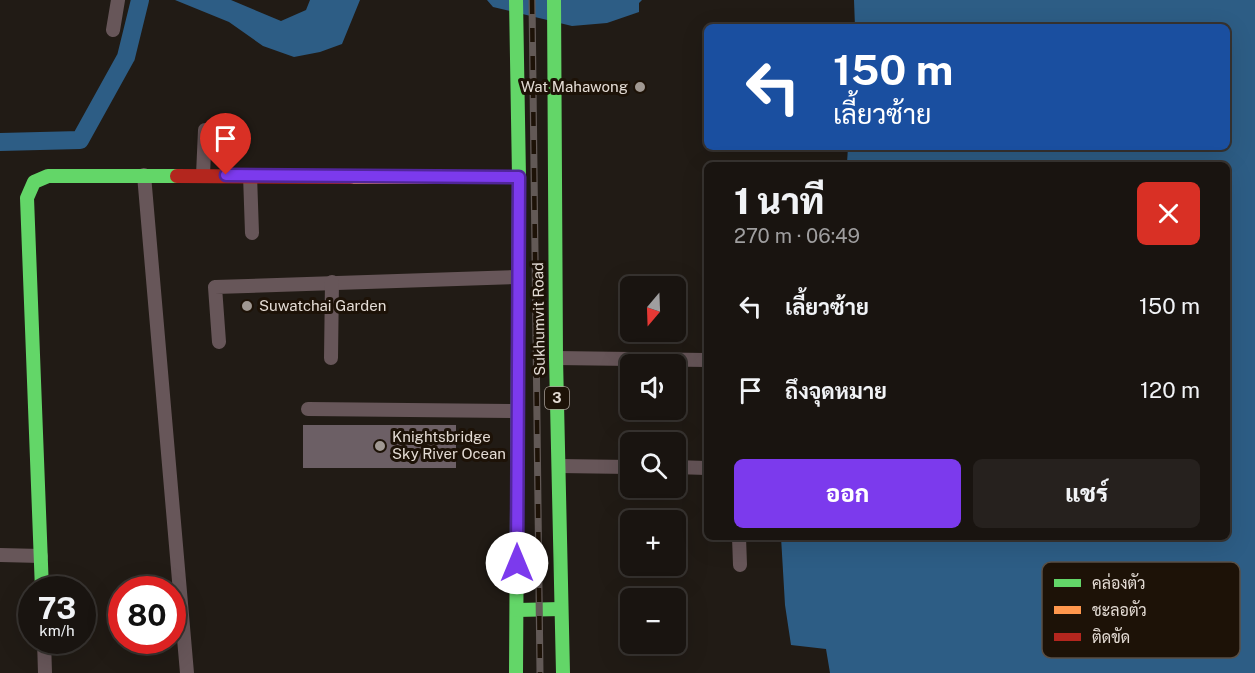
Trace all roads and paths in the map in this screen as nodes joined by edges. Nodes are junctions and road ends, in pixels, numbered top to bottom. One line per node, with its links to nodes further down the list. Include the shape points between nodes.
1 (118, 0): 4 (street)
2 (516, 0): 9 (main road, Sukhumvit Road)
3 (554, 0): 15 (main road, Sukhumvit Road / 3)
4 (113, 30)
5 (206, 130): 7 (street)
6 (144, 175): 7 (main road); 25 (main road, via 48,176 34,182 27,198); 32 (street)
7 (202, 175): 8 (main road)
8 (250, 175): 9 (main road); 10 (street)
9 (519, 177): 11 (main road, Sukhumvit Road)
10 (252, 233)
11 (518, 277): 12 (street); 18 (main road, Sukhumvit Road)
12 (332, 282): 13 (street, via 215,287); 14 (street)
13 (219, 342)
14 (331, 358)
15 (556, 358): 16 (street); 19 (main road, Sukhumvit Road / 3)
16 (704, 360)
17 (308, 409): 18 (street)
18 (518, 411): 29 (main road, Sukhumvit Road)
19 (559, 466): 20 (street); 28 (main road, Sukhumvit Road / 3)
20 (620, 467)
21 (686, 467): 22 (street)
22 (704, 468)
23 (739, 540): 26 (street)
24 (0, 555): 25 (street)
25 (41, 556): 27 (main road)
26 (740, 566)
27 (42, 576)
28 (561, 609): 29 (main road); 34 (main road, Sukhumvit Road / 3)
29 (517, 610): 33 (main road, Sukhumvit Road)
30 (44, 654): 31 (street)
31 (45, 673)
32 (187, 673)
33 (516, 673)
34 (563, 673)

